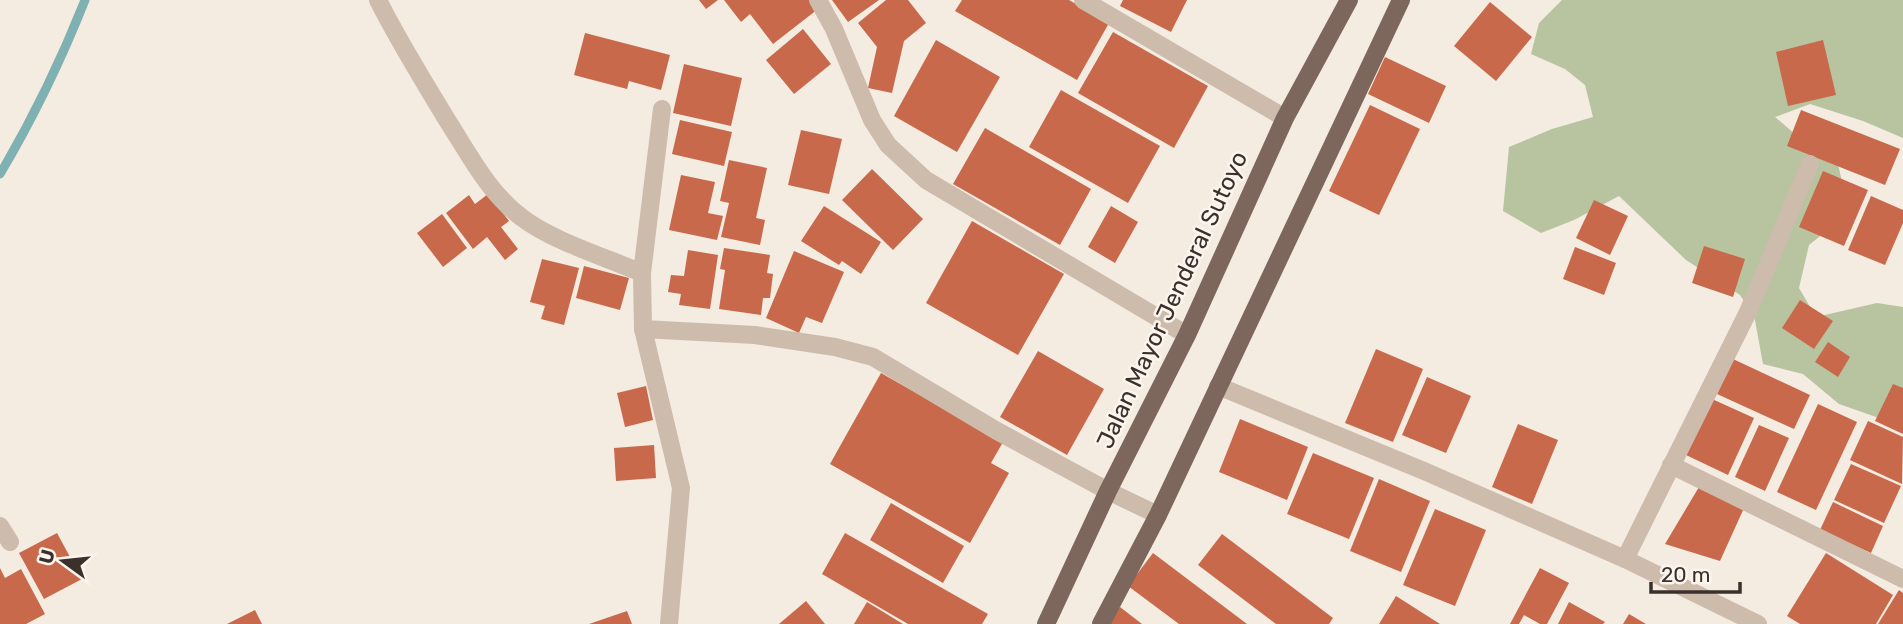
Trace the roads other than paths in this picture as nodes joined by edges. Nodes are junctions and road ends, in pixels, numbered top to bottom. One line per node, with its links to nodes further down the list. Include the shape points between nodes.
1 (378, 0): 9 (street, via 498,196 545,233)
2 (818, 0): 11 (street, via 872,120 904,162 926,180)
3 (1083, 0): 7 (street)
4 (1349, 0): 7 (main road, Jalan Mayor Jenderal Sutoyo)
5 (1401, 0): 12 (main road)
6 (662, 109): 9 (street)
7 (1285, 118): 11 (main road, Jalan Mayor Jenderal Sutoyo)
8 (1810, 164): 13 (street, via 1748,312)
9 (642, 273): 10 (street)
10 (643, 328): 14 (street, via 755,335 873,357); 20 (street, via 681,488)
11 (1187, 335): 14 (main road, Jalan Mayor Jenderal Sutoyo)
12 (1218, 386): 15 (main road); 18 (street)
13 (1671, 465): 18 (street); 19 (street)
14 (1108, 491): 15 (street); 21 (main road, Jalan Mayor Jenderal Sutoyo)
15 (1158, 515): 22 (main road)
16 (0, 526): 17 (street)
17 (10, 541)
18 (1625, 559): 23 (street)
19 (1901, 575)
20 (668, 624)
21 (1046, 624)
22 (1101, 624)
23 (1758, 624)

